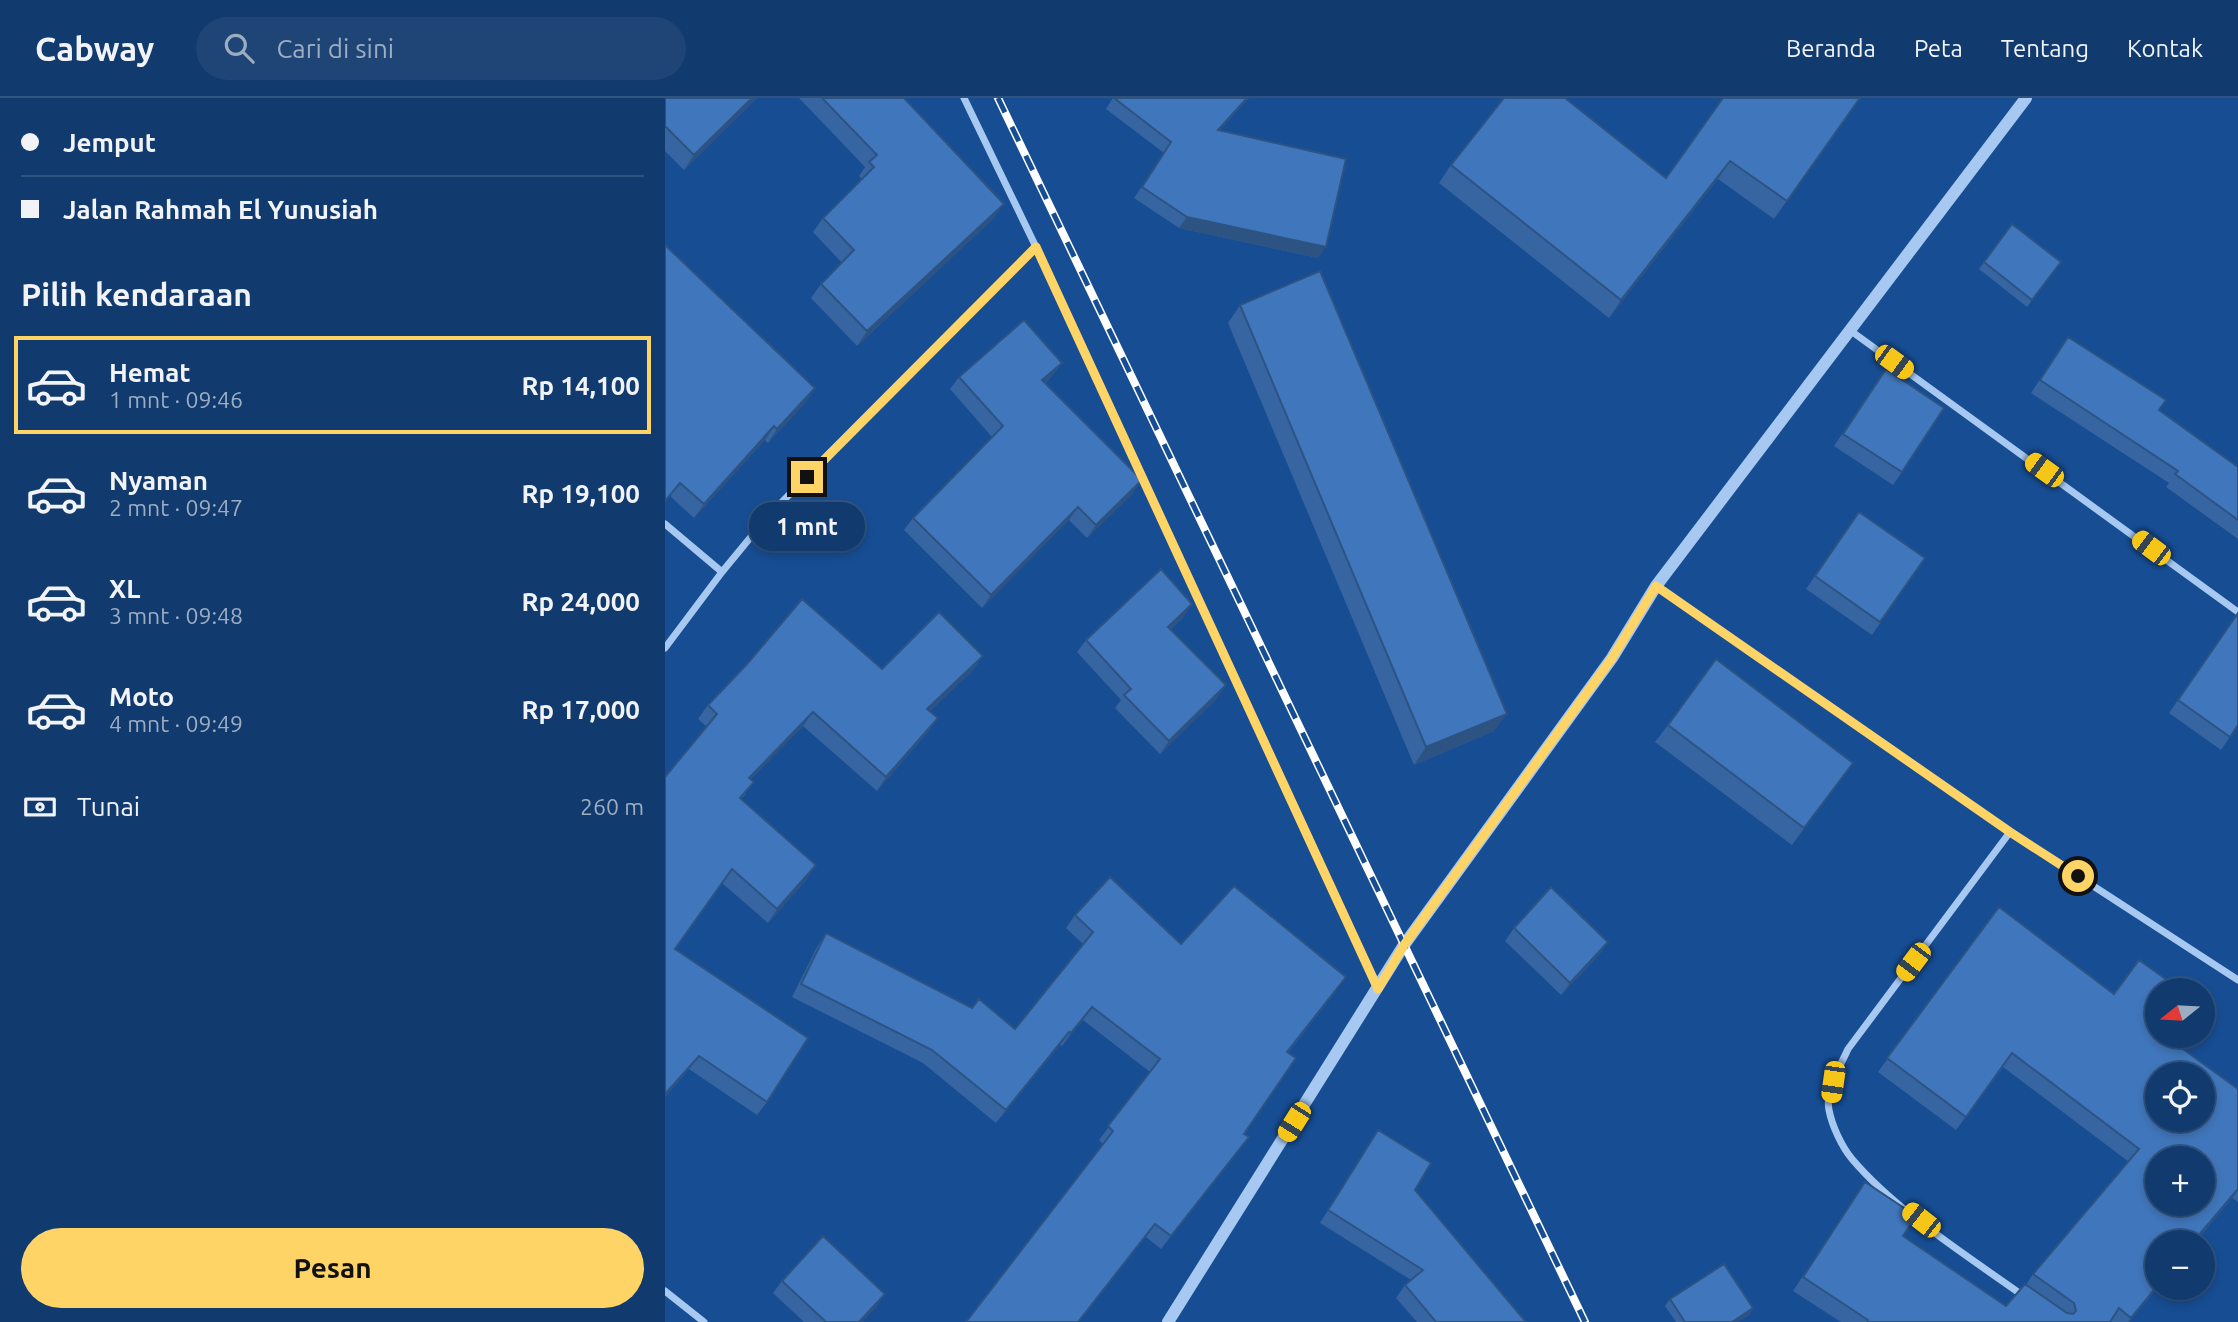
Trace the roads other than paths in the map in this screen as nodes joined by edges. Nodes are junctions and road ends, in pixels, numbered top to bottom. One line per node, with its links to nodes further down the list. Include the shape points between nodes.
1 (964, 98): 3 (street)
2 (2026, 98): 4 (street)
3 (1036, 247): 6 (street, via 769,515); 12 (street)
4 (1851, 331): 7 (street); 8 (street)
5 (665, 524): 6 (street)
6 (722, 572): 9 (street)
7 (1656, 586): 10 (street); 12 (street, via 1612,658 1404,945)
8 (2238, 612)
9 (665, 648)
10 (2010, 832): 11 (street); 14 (street, via 1848,1049 1833,1082 1829,1108 1850,1157 1881,1189)
11 (2238, 980)
12 (1378, 989): 16 (street)
13 (665, 1291): 15 (street)
14 (2028, 1298)
15 (704, 1322)
16 (1168, 1322)

